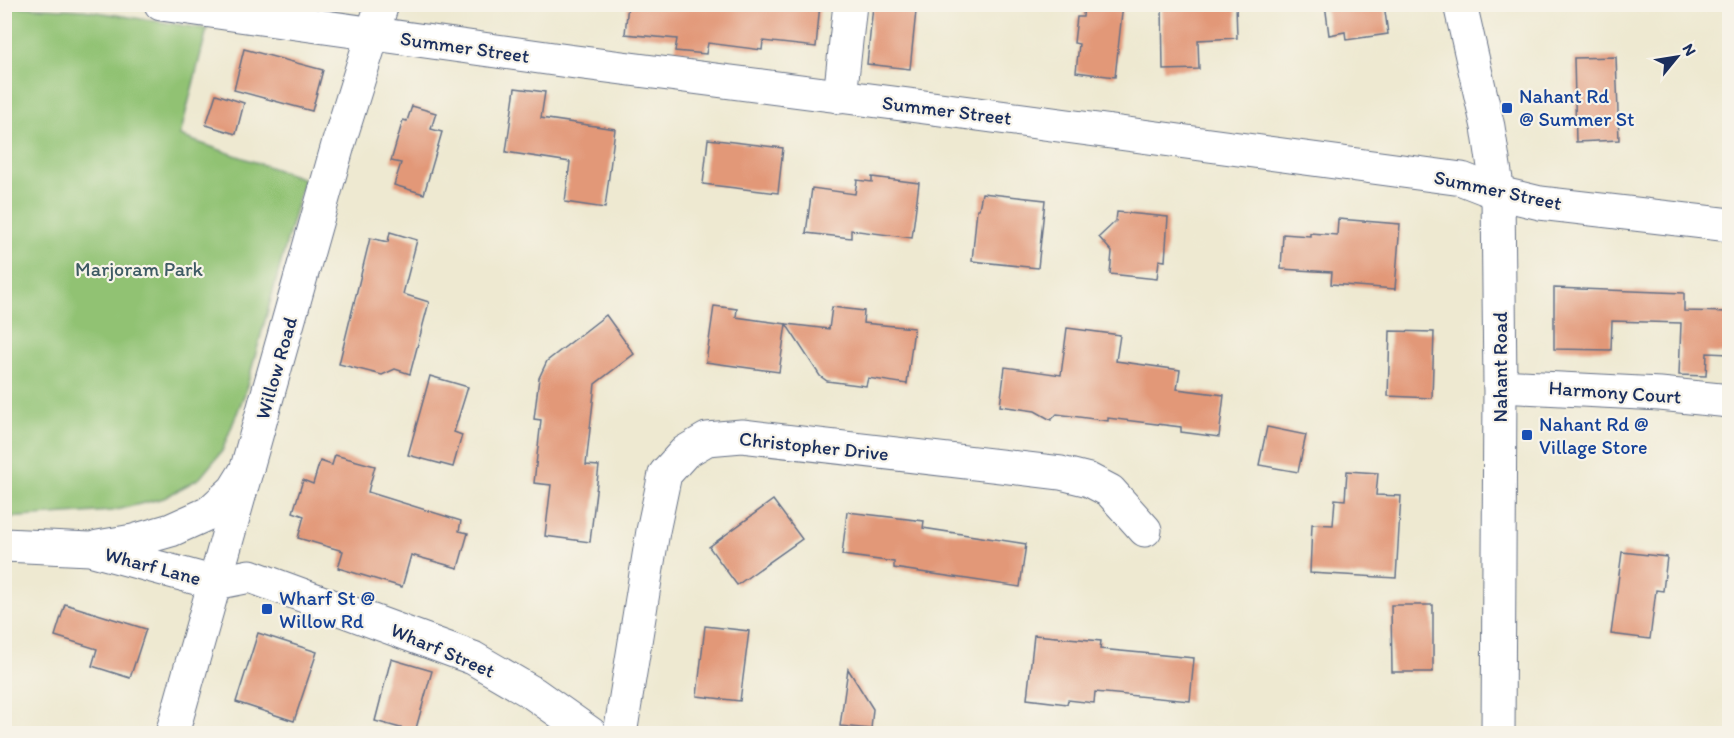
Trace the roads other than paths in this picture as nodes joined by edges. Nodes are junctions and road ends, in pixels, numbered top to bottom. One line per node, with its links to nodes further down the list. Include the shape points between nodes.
1 (161, 4): 4 (street, Summer Street)
2 (850, 4): 5 (street)
3 (1460, 4): 6 (street, Nahant Road, via 1488,127)
4 (377, 19): 5 (street, Summer Street); 10 (street, Willow Road)
5 (840, 97): 6 (street, Summer Street, via 1462,179)
6 (1498, 193): 7 (street, Summer Street, via 1540,203); 8 (street, Nahant Road)
7 (1730, 225)
8 (1500, 386): 9 (street, Harmony Court); 18 (street, Nahant Road)
9 (1730, 401)
10 (247, 470): 13 (street, Wharf Lane, via 234,490 209,513 162,533); 14 (street, Willow Road)
11 (1145, 530): 17 (street, Christopher Drive, via 1110,491 1089,480 1061,473 742,436 707,439 685,452 665,474)
12 (4, 545): 13 (street, Wharf Lane)
13 (90, 549): 14 (street, Wharf Lane)
14 (215, 583): 15 (street, Willow Road); 16 (street, Wharf Street, via 250,576 473,658 533,693)
15 (172, 734)
16 (591, 734)
17 (620, 734)
18 (1498, 734)

